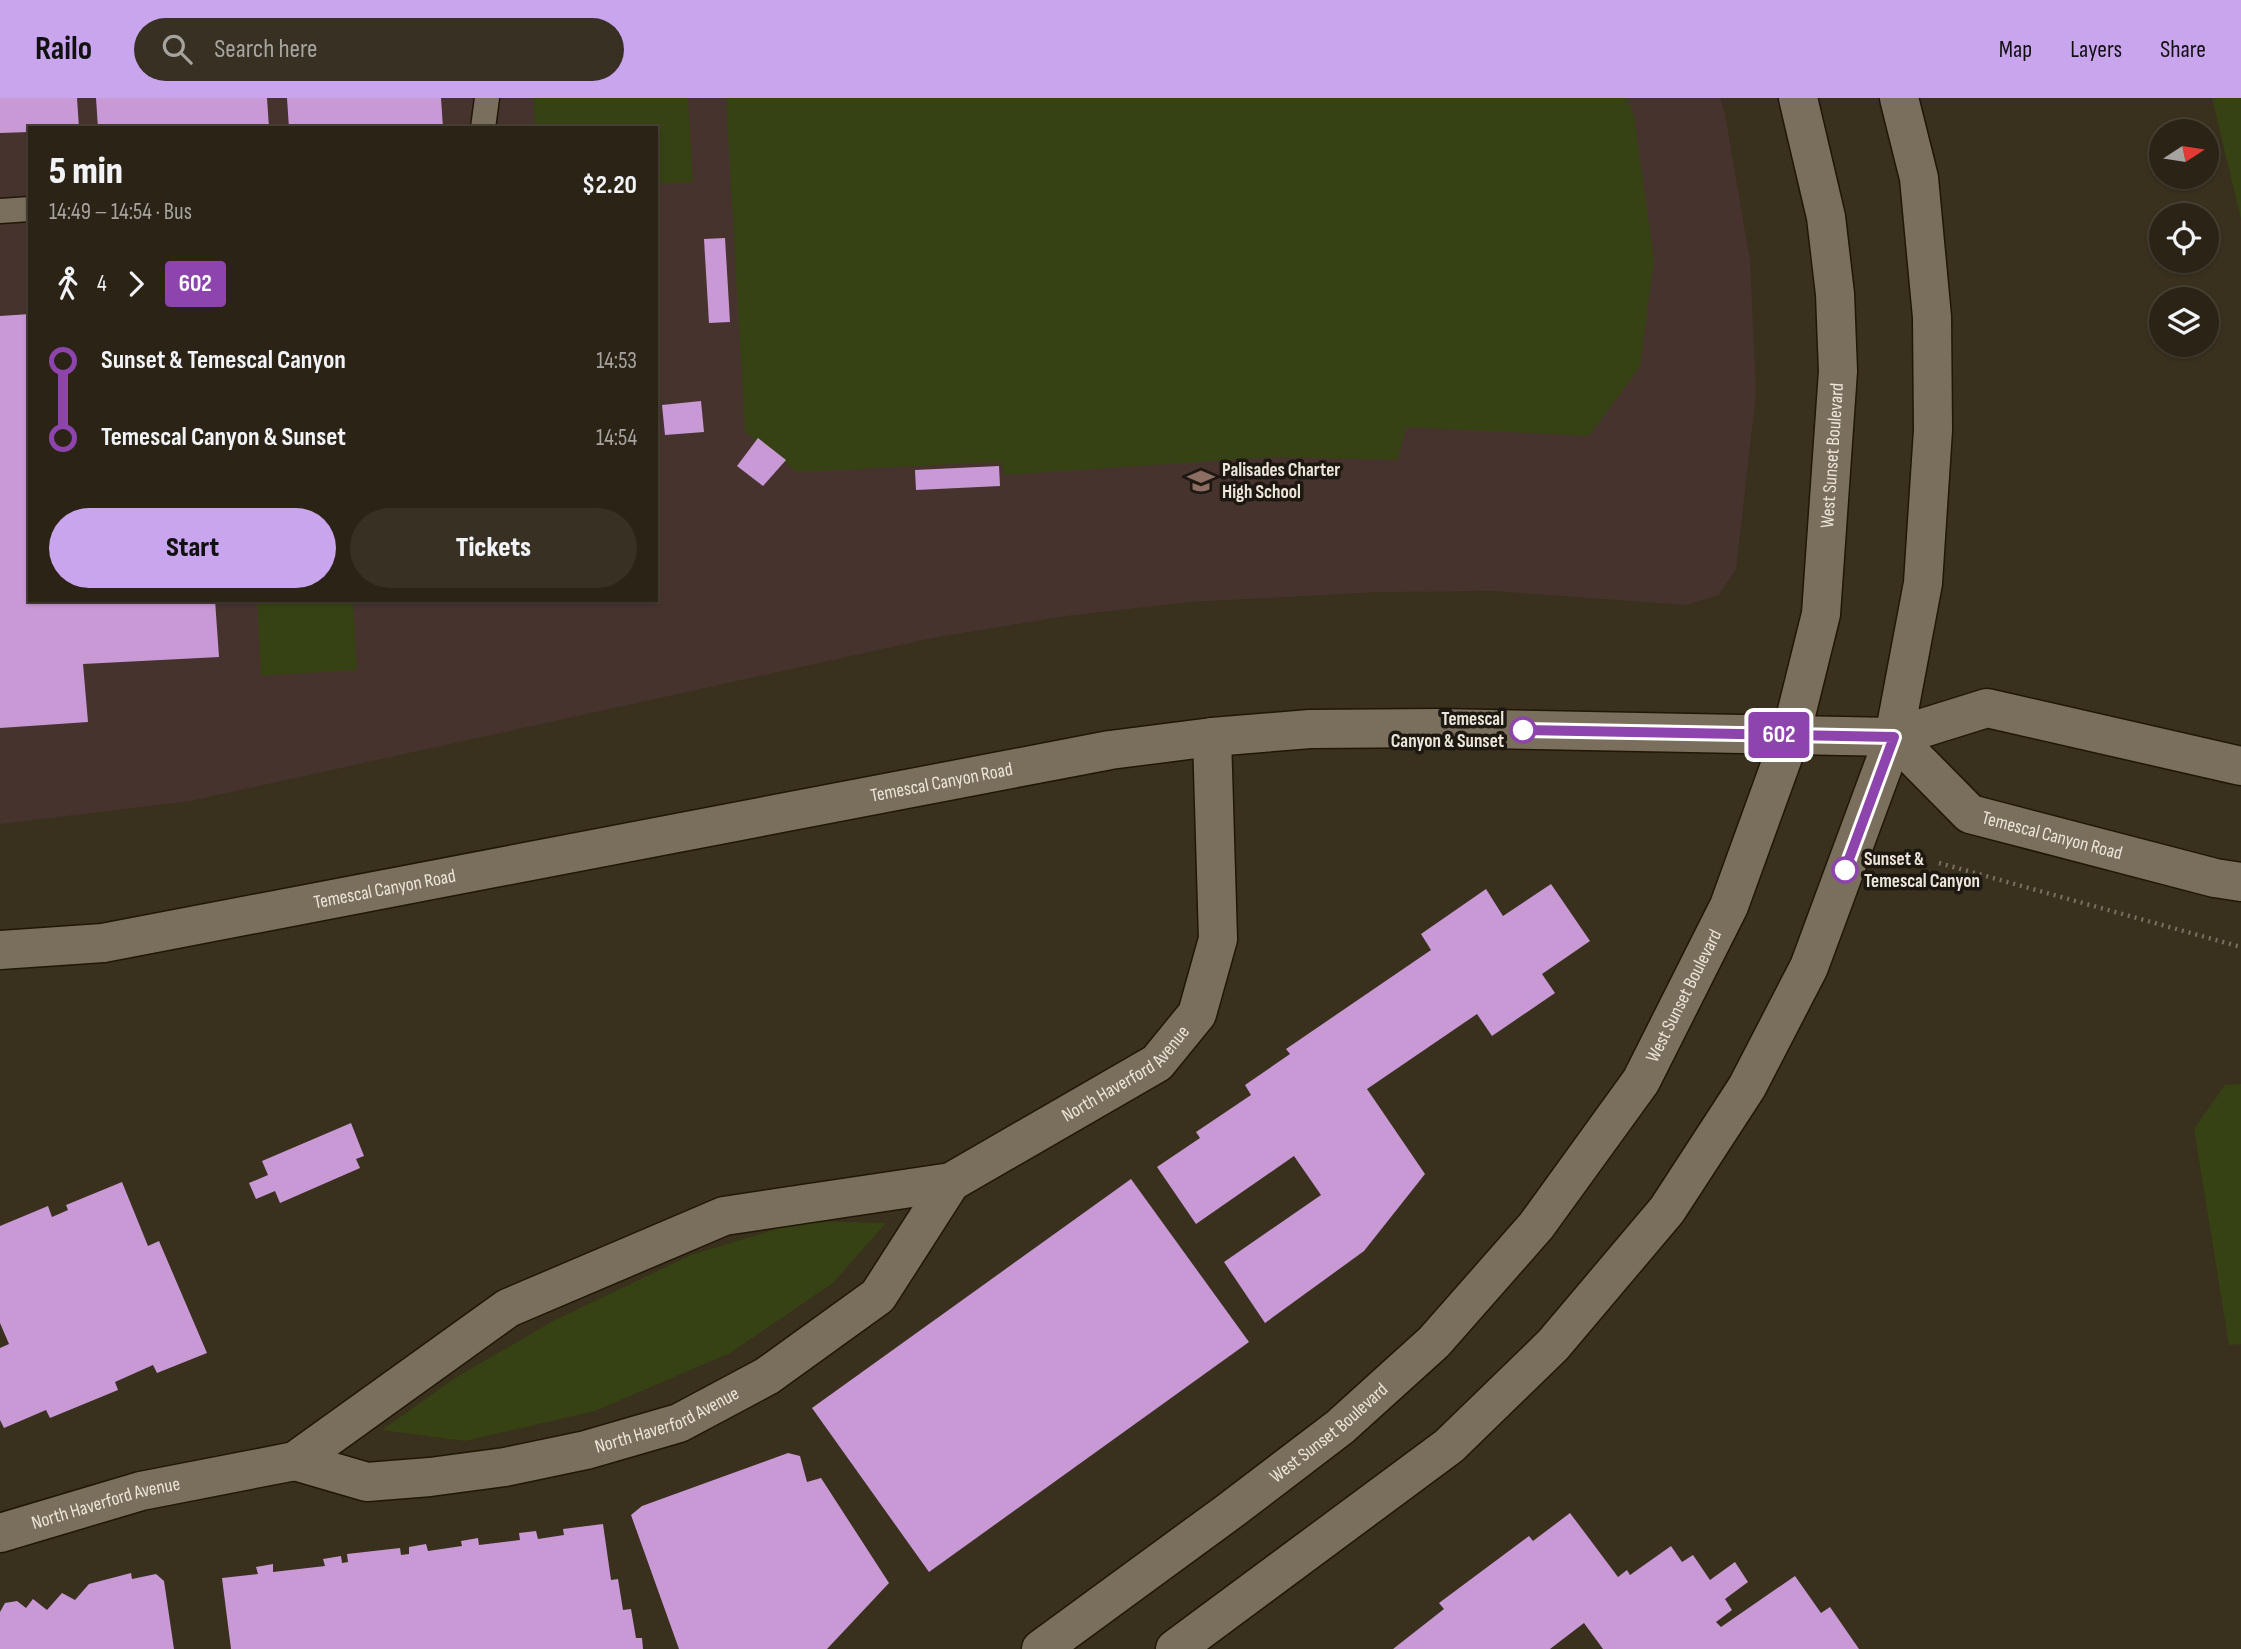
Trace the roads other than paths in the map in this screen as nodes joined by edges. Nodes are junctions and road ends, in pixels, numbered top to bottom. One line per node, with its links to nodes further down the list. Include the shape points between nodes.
1 (488, 98): 4 (lane)
2 (1798, 98): 7 (main road, West Sunset Boulevard, via 1826,218 1838,371 1821,614)
3 (1899, 98): 9 (main road, via 1919,178 1932,317 1933,430 1923,583)
4 (483, 126)
5 (28, 209): 6 (lane)
6 (0, 211)
7 (1791, 735): 8 (main road, Temescal Canyon Road, via 1427,728 1310,729); 9 (main road, Temescal Canyon Road); 16 (main road, West Sunset Boulevard, via 1729,906 1641,1081 1536,1226 1434,1342 1340,1427)
8 (1212, 737): 12 (main road, Temescal Canyon Road, via 1110,750 103,943); 13 (main road, North Haverford Avenue, via 1218,939 1197,1014 1157,1063)
9 (1894, 737): 10 (main road, Temescal Canyon Road, via 1987,708); 11 (main road, Temescal Canyon Road, via 1970,814); 17 (main road, via 1809,967 1747,1087 1667,1210 1553,1345 1449,1446)
10 (2241, 766)
11 (2241, 882)
12 (0, 950)
13 (951, 1182): 14 (main road, North Haverford Avenue, via 724,1216 699,1226 508,1308); 14 (main road, North Haverford Avenue, via 878,1296 768,1376 679,1423 586,1450 505,1467 417,1478 367,1482)
14 (295, 1461): 15 (main road, North Haverford Avenue, via 141,1491)
15 (0, 1533)
16 (1041, 1649)
17 (1175, 1649)

